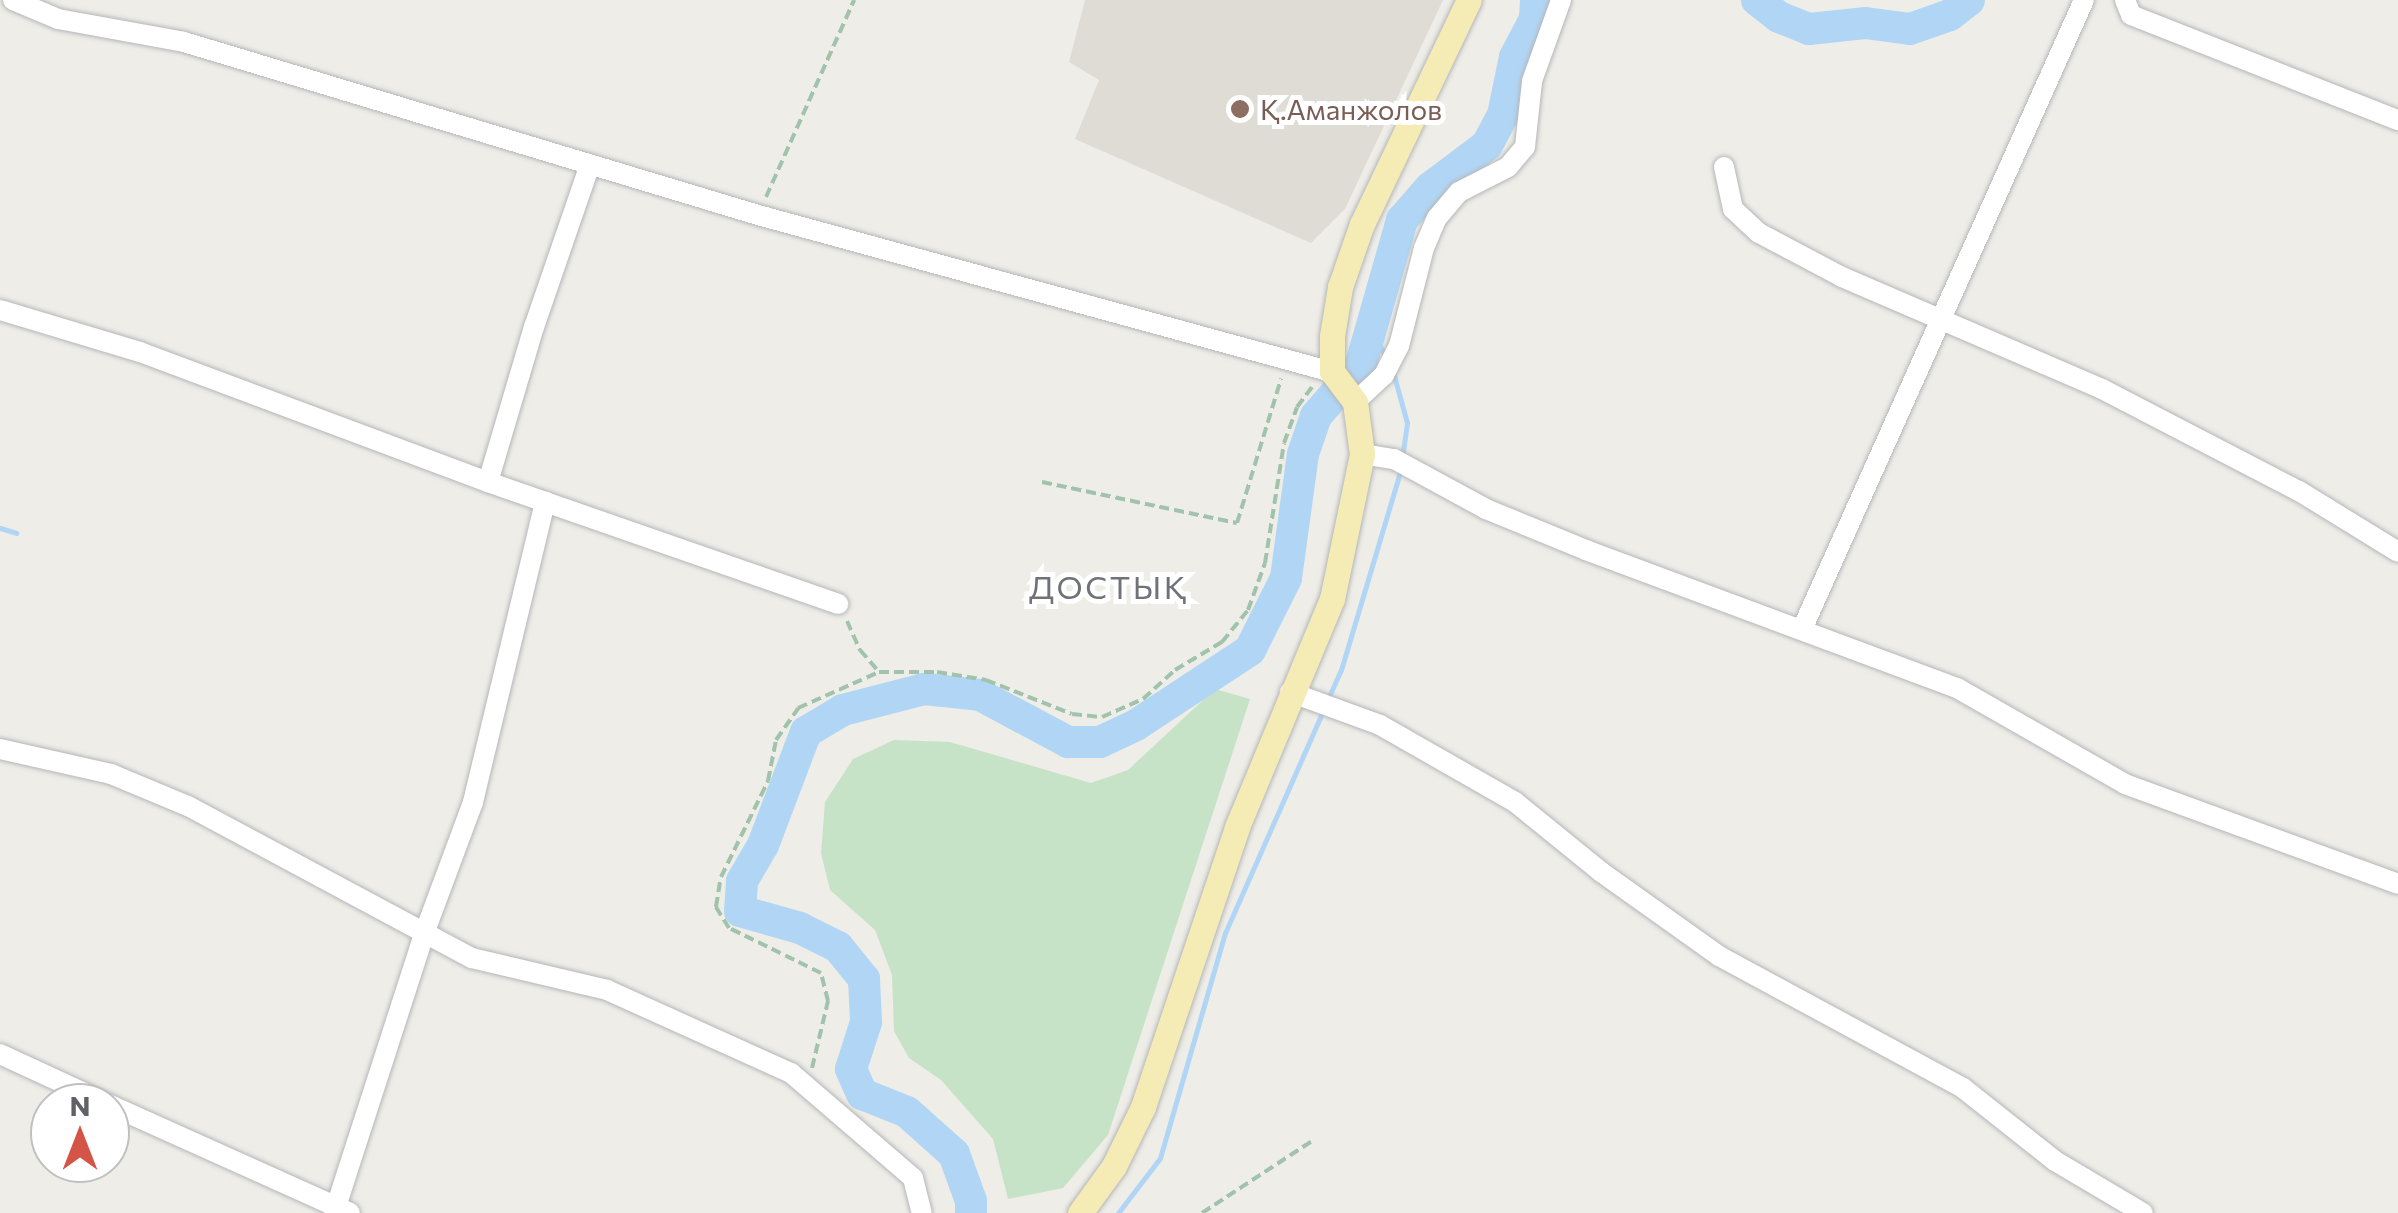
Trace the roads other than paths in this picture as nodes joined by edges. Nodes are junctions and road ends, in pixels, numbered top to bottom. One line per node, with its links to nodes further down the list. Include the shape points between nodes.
1 (13, 0): 7 (street, via 58,19 184,42)
2 (1469, 0): 11 (main road, via 1362,224 1340,288)
3 (1561, 0): 12 (street, via 1532,81 1525,147 1508,166 1459,192 1437,218 1399,346 1384,376)
4 (2084, 0): 10 (street)
5 (2125, 0): 6 (street, via 2131,15)
6 (2398, 120)
7 (590, 164): 11 (street); 14 (street)
8 (1724, 166): 10 (street, via 1733,209 1758,232)
9 (0, 310): 14 (street, via 140,352)
10 (1941, 320): 16 (street, via 2102,388); 18 (street)
11 (1332, 372): 12 (main road)
12 (1355, 402): 13 (main road)
13 (1362, 454): 18 (street, via 1394,459 1486,509 1586,550); 19 (main road, via 1332,599)
14 (488, 482): 15 (street)
15 (546, 502): 17 (street); 22 (street, via 474,802)
16 (2398, 552)
17 (838, 604)
18 (1803, 627): 21 (street, via 1958,688 2125,784)
19 (1290, 692): 28 (main road, via 1143,1107 1114,1166); 29 (street, via 1380,725 1516,802 1719,956 1963,1088 2055,1160)
20 (0, 749): 22 (street, via 111,774 188,806)
21 (2398, 884)
22 (424, 934): 26 (street); 27 (street, via 472,958 607,990 791,1073 913,1178)
23 (0, 1054): 24 (street)
24 (63, 1083)
25 (130, 1114): 26 (street)
26 (340, 1211)
27 (922, 1213)
28 (1080, 1213)
29 (2144, 1213)

